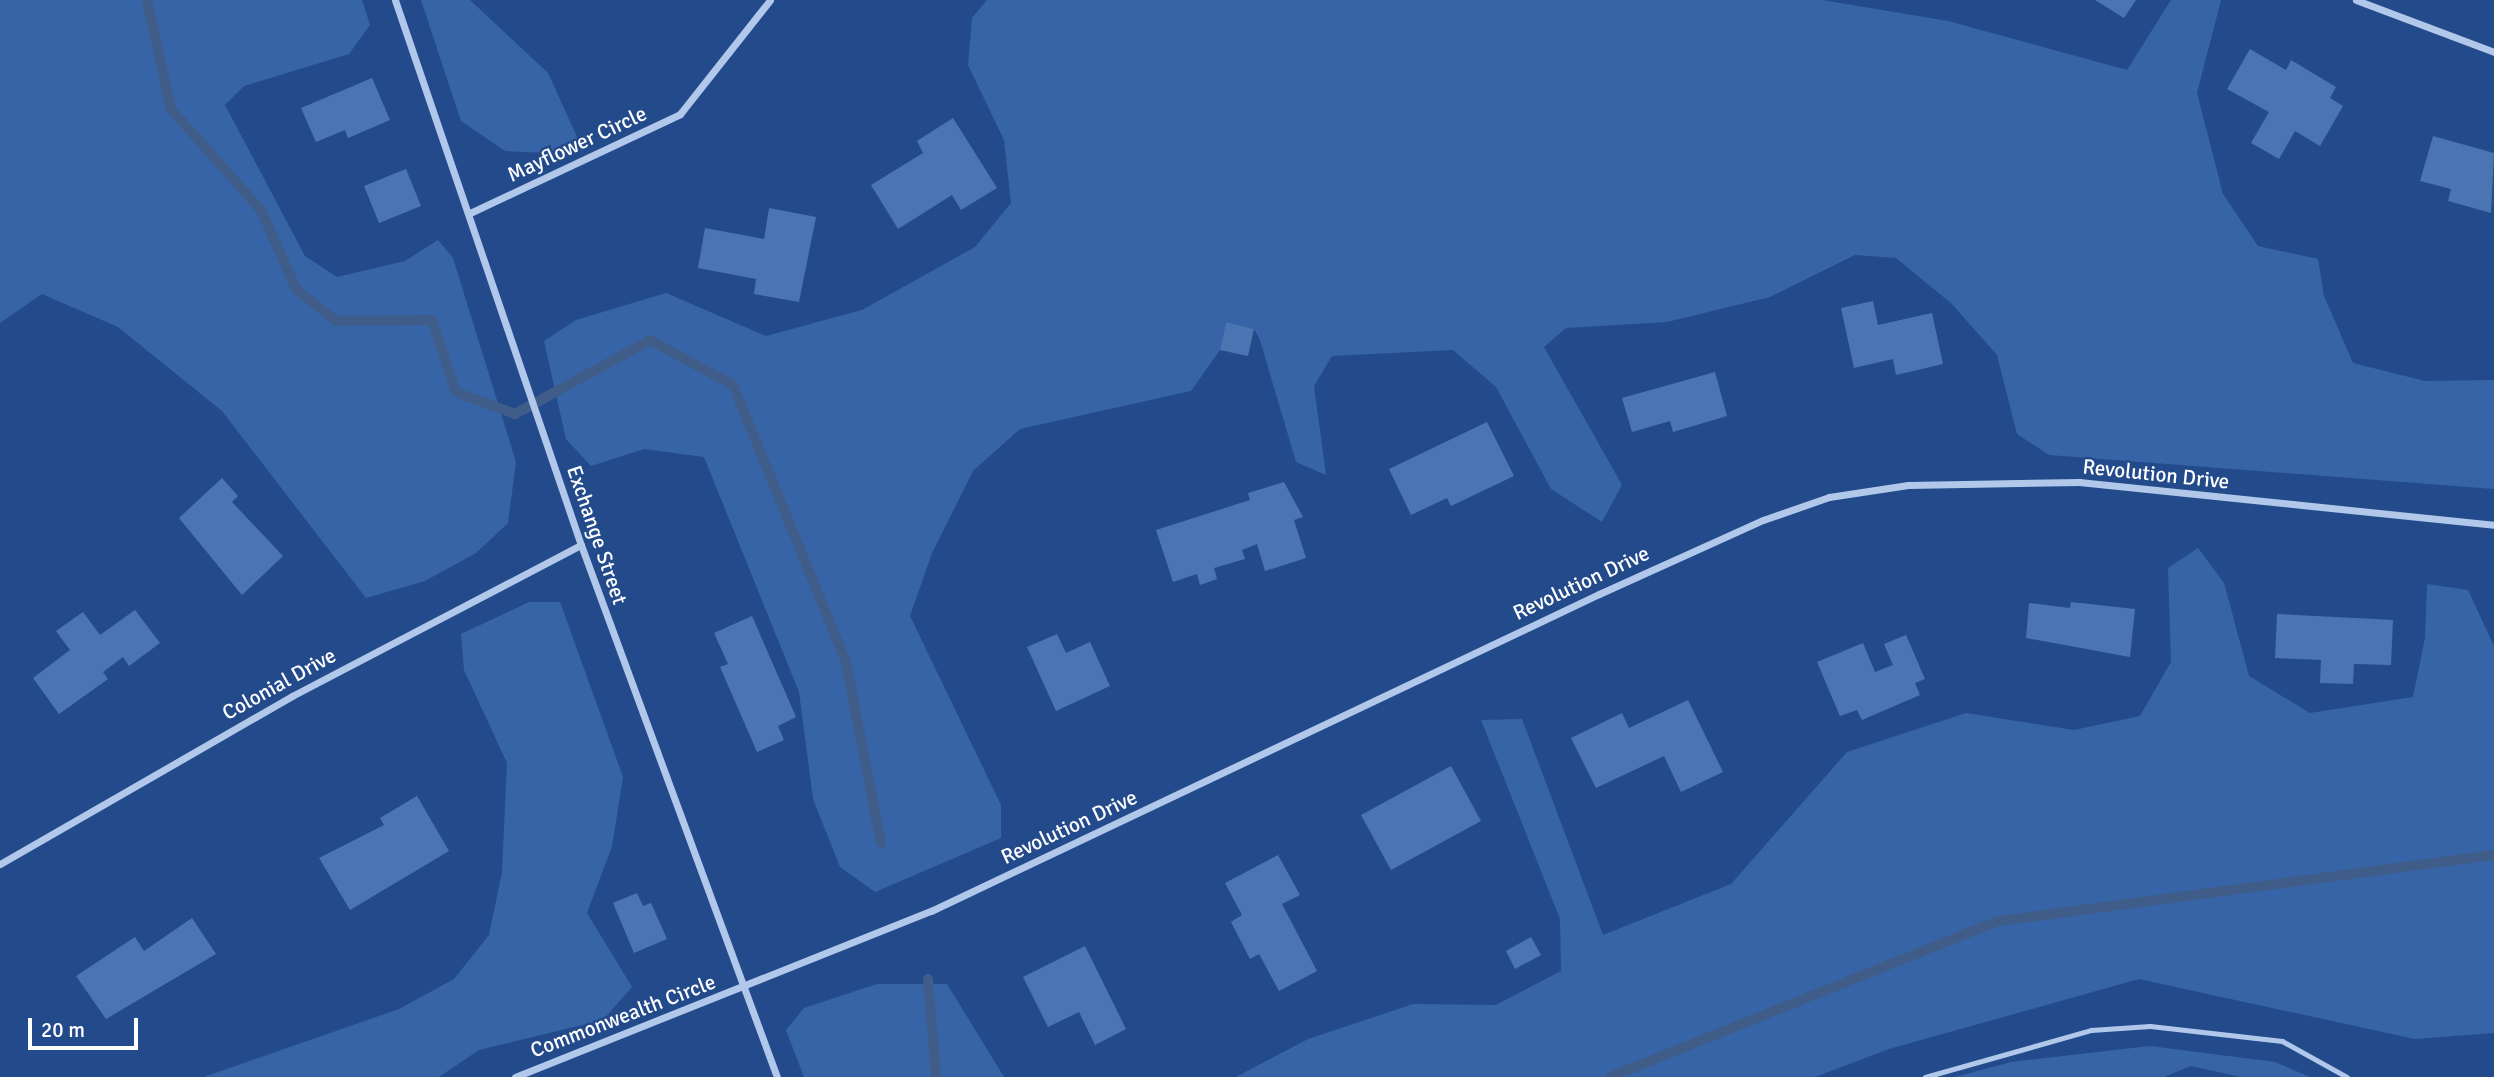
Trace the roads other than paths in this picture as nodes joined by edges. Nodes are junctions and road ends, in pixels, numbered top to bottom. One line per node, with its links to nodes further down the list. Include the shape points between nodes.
1 (395, 0): 5 (street, Exchange Street)
2 (770, 0): 5 (street, Mayflower Circle, via 680,114 626,145)
3 (2356, 0): 4 (street)
4 (2494, 52)
5 (471, 213): 7 (street, Exchange Street)
6 (2494, 525): 9 (street, Revolution Drive, via 2079,482 1908,485 1829,497 1662,565 1121,824)
7 (581, 545): 8 (street, Colonial Drive, via 292,696); 9 (street, Exchange Street)
8 (0, 864)
9 (744, 989): 10 (street, Commonwealth Circle); 11 (street, Exchange Street)
10 (515, 1077)
11 (777, 1077)
12 (1925, 1077): 13 (lane, via 2091,1030 2150,1026 2282,1041)
13 (2347, 1077)

